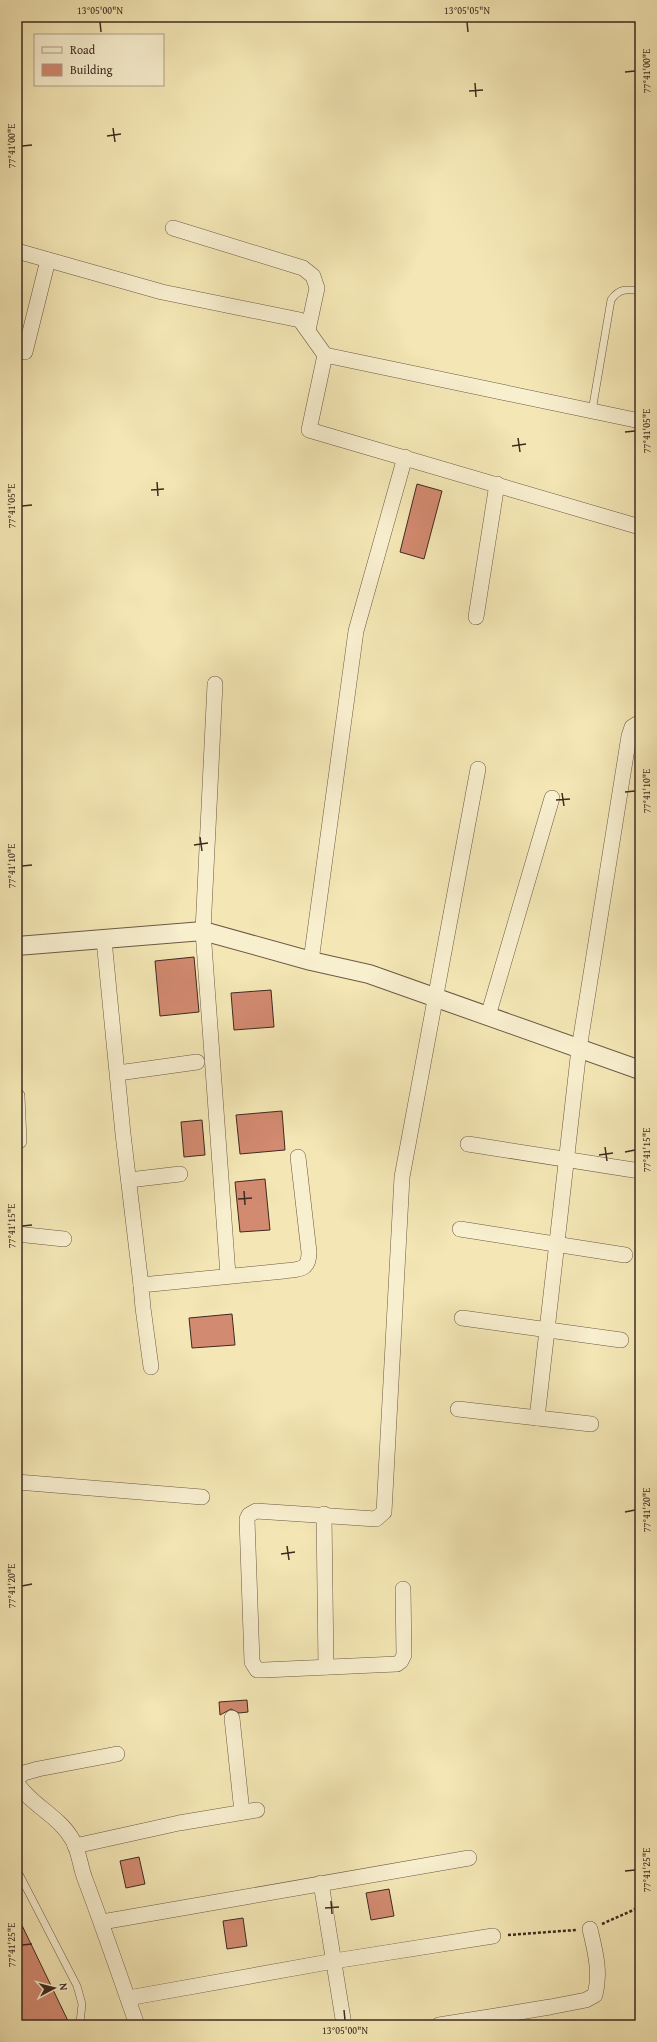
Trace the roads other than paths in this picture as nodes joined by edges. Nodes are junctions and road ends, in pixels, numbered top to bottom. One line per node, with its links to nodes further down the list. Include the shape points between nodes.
1 (173, 228): 5 (street, via 303,268 312,276 317,288)
2 (17, 251): 3 (street)
3 (48, 260): 5 (street, via 162,292 300,320); 6 (street)
4 (640, 291): 8 (lane, via 625,289 616,292 611,300)
5 (308, 330): 7 (street)
6 (25, 352)
7 (325, 354): 8 (street); 10 (street, via 310,430)
8 (592, 411): 9 (street)
9 (640, 421)
10 (405, 457): 11 (street); 21 (street, via 356,631)
11 (497, 484): 12 (street); 13 (street)
12 (640, 527)
13 (476, 617)
14 (215, 684): 18 (street)
15 (640, 722): 24 (street, via 632,728 629,736)
16 (478, 769): 22 (street)
17 (552, 798): 23 (street)
18 (203, 931): 19 (street); 21 (street); 41 (street)
19 (104, 940): 20 (street); 27 (street)
20 (17, 946)
21 (311, 961): 22 (street, via 369,974)
22 (434, 997): 23 (street); 52 (street, via 402,1177 384,1512 376,1519)
23 (488, 1016): 24 (street)
24 (579, 1049): 26 (street); 32 (street)
25 (196, 1062): 27 (street)
26 (640, 1070)
27 (118, 1074): 35 (street)
28 (17, 1096): 29 (street)
29 (19, 1141)
30 (468, 1144): 32 (street)
31 (298, 1157): 41 (street, via 309,1261 303,1268)
32 (566, 1159): 33 (street); 39 (street)
33 (640, 1170)
34 (180, 1174): 35 (street)
35 (129, 1180): 42 (street)
36 (460, 1229): 39 (street)
37 (17, 1237): 38 (street)
38 (64, 1239)
39 (556, 1244): 40 (street); 44 (street)
40 (625, 1255)
41 (228, 1275): 42 (street)
42 (142, 1285): 46 (street)
43 (462, 1318): 44 (street)
44 (547, 1330): 45 (street); 48 (street)
45 (621, 1340)
46 (151, 1367)
47 (458, 1409): 48 (street)
48 (536, 1418): 49 (street)
49 (591, 1424)
50 (17, 1482): 51 (street)
51 (202, 1497)
52 (324, 1514): 54 (street); 54 (street, via 256,1511 249,1514 247,1524 252,1662 257,1670)
53 (403, 1589): 54 (street, via 404,1655 401,1661 392,1664)
54 (326, 1667)
55 (232, 1718): 57 (street, via 250,1811 179,1823)
56 (117, 1754): 57 (street, via 38,1769 19,1777 17,1783 23,1792 62,1825)
57 (75, 1846): 61 (street, via 81,1869)
58 (470, 1858): 60 (street)
59 (17, 1870): 67 (lane, via 77,1986 82,2004 80,2023)
60 (321, 1883): 61 (street); 64 (street)
61 (102, 1922): 65 (street)
62 (590, 1929): 66 (street, via 598,1966 596,1995)
63 (493, 1936): 64 (street)
64 (334, 1961): 65 (street); 69 (street)
65 (128, 1998): 68 (street)
66 (523, 2018): 70 (street)
67 (77, 2025)
68 (137, 2025)
69 (344, 2025)
70 (439, 2025)

